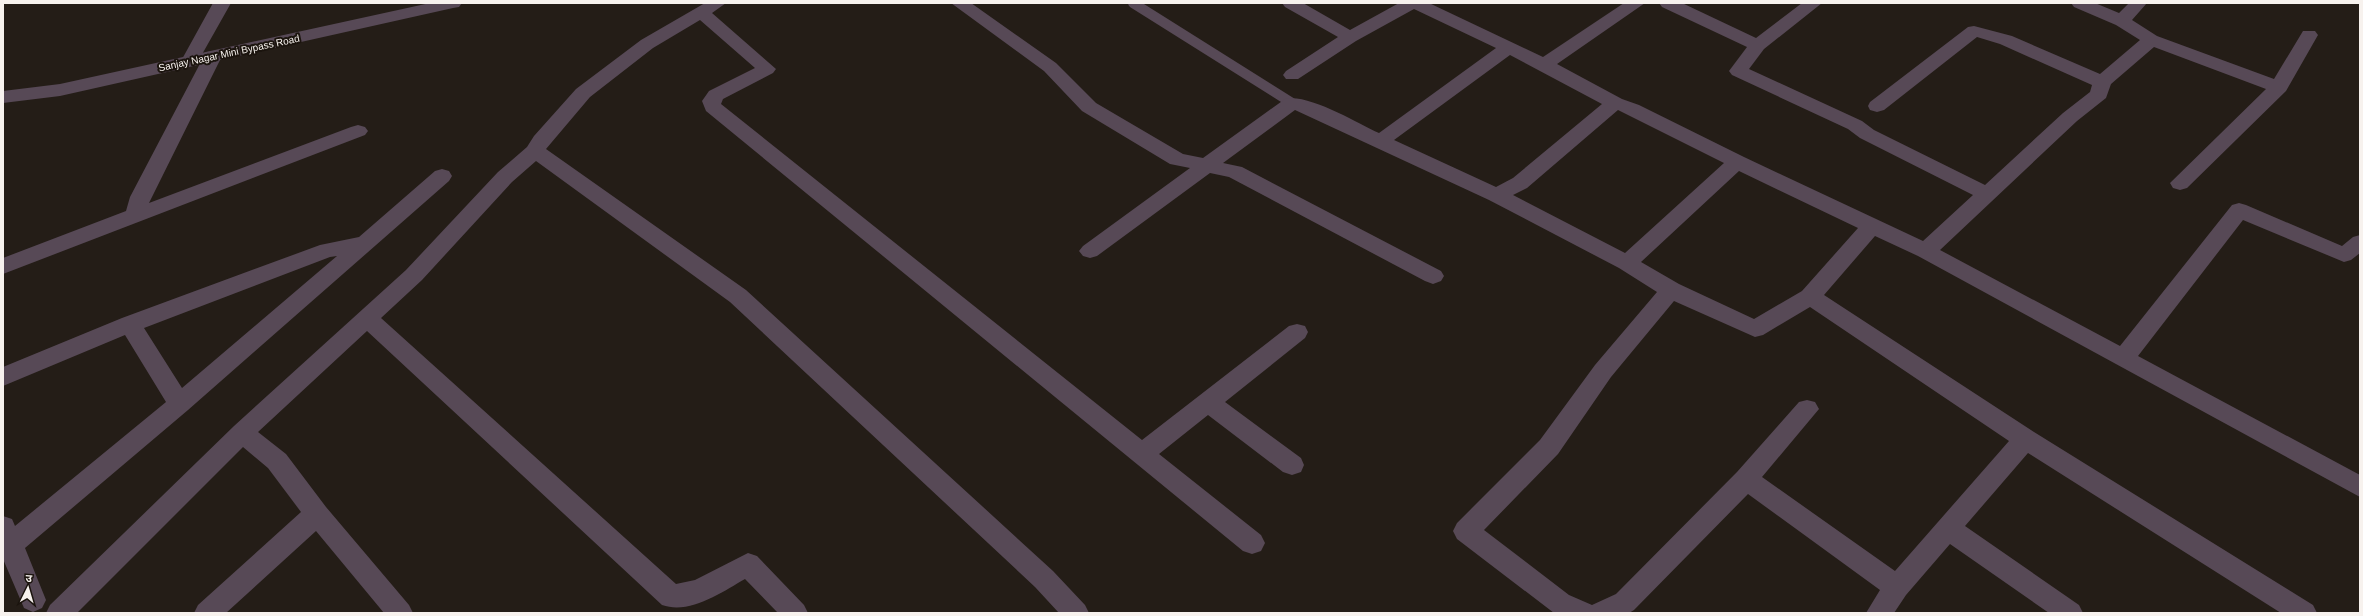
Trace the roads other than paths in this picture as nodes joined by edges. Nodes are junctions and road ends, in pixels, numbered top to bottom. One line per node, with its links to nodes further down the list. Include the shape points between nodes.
1 (222, 3): 22 (street)
2 (453, 3): 21 (street, Sanjay Nagar Mini Bypass Road)
3 (717, 3): 14 (street)
4 (960, 3): 35 (street, via 1050,67 1089,107 1177,159)
5 (1133, 3): 28 (lane)
6 (1291, 3): 17 (street)
7 (1412, 3): 17 (street)
8 (1415, 3): 20 (street)
9 (1636, 3): 23 (street)
10 (1668, 3): 19 (street)
11 (1813, 3): 19 (street)
12 (2080, 3): 15 (street)
13 (2138, 3): 15 (street)
14 (701, 12): 33 (street, via 647,44 583,93 541,140); 61 (street, via 767,69 716,95 711,101 713,107)
15 (2122, 22): 18 (street)
16 (2309, 35): 26 (street)
17 (1350, 37): 24 (street)
18 (2151, 40): 25 (street); 26 (street)
19 (1758, 45): 38 (street, via 1738,71 1855,125 1867,134)
20 (1509, 47): 23 (street); 32 (street)
21 (213, 56): 22 (street, Sanjay Nagar Mini Bypass Road); 40 (street, via 140,197)
22 (190, 61): 27 (street, Sanjay Nagar Mini Bypass Road, via 60,90)
23 (1544, 64): 29 (street)
24 (1292, 75)
25 (2102, 82): 30 (street, via 2006,40 1974,31); 38 (street, via 2099,94 2070,117)
26 (2279, 87): 37 (street)
27 (3, 97)
28 (1292, 103): 32 (street, via 1307,107); 35 (street)
29 (1614, 103): 34 (street, via 1632,109); 39 (street, via 1520,183)
30 (1877, 106)
31 (358, 131): 40 (street)
32 (1380, 141): 39 (street)
33 (535, 151): 51 (street, via 505,178 414,275); 75 (street, via 738,296 1044,579)
34 (1737, 162): 41 (street); 46 (street)
35 (1207, 166): 45 (street); 48 (street, via 1235,172)
36 (442, 176): 42 (street)
37 (2180, 182)
38 (1987, 194): 44 (street)
39 (1496, 195): 46 (street)
40 (136, 214): 47 (street)
41 (1872, 226): 44 (street); 50 (street)
42 (366, 242): 52 (street, via 327,250); 57 (street)
43 (2360, 242): 54 (street, via 2344,255 2239,210)
44 (1925, 250): 54 (street)
45 (1090, 251)
46 (1627, 263): 49 (street)
47 (3, 266)
48 (1433, 276)
49 (1671, 290): 50 (street, via 1755,329); 76 (street, via 1603,371 1549,447 1466,531 1560,603)
50 (1810, 297): 60 (street)
51 (368, 319): 59 (street); 74 (street, via 671,597 700,591 748,564)
52 (130, 324): 55 (street); 57 (street)
53 (1297, 332): 56 (street)
54 (2124, 358): 64 (street)
55 (3, 377)
56 (1208, 402): 61 (street); 62 (street)
57 (180, 404): 67 (street)
58 (1807, 409): 63 (street)
59 (242, 433): 65 (street, via 277,461); 71 (street)
60 (2025, 439): 66 (street); 80 (street)
61 (1142, 454): 68 (street)
62 (1292, 465)
63 (1746, 479): 69 (street); 77 (street, via 1625,602)
64 (2360, 487)
65 (317, 514): 72 (street); 73 (street)
66 (1949, 529): 69 (street); 79 (street)
67 (6, 536): 70 (street)
68 (1252, 543)
69 (1897, 586): 78 (street)
70 (33, 600)
71 (58, 613)
72 (207, 613)
73 (400, 613)
74 (795, 613)
75 (1076, 613)
76 (1582, 613)
77 (1601, 613)
78 (1880, 613)
79 (2070, 613)
80 (2304, 613)

